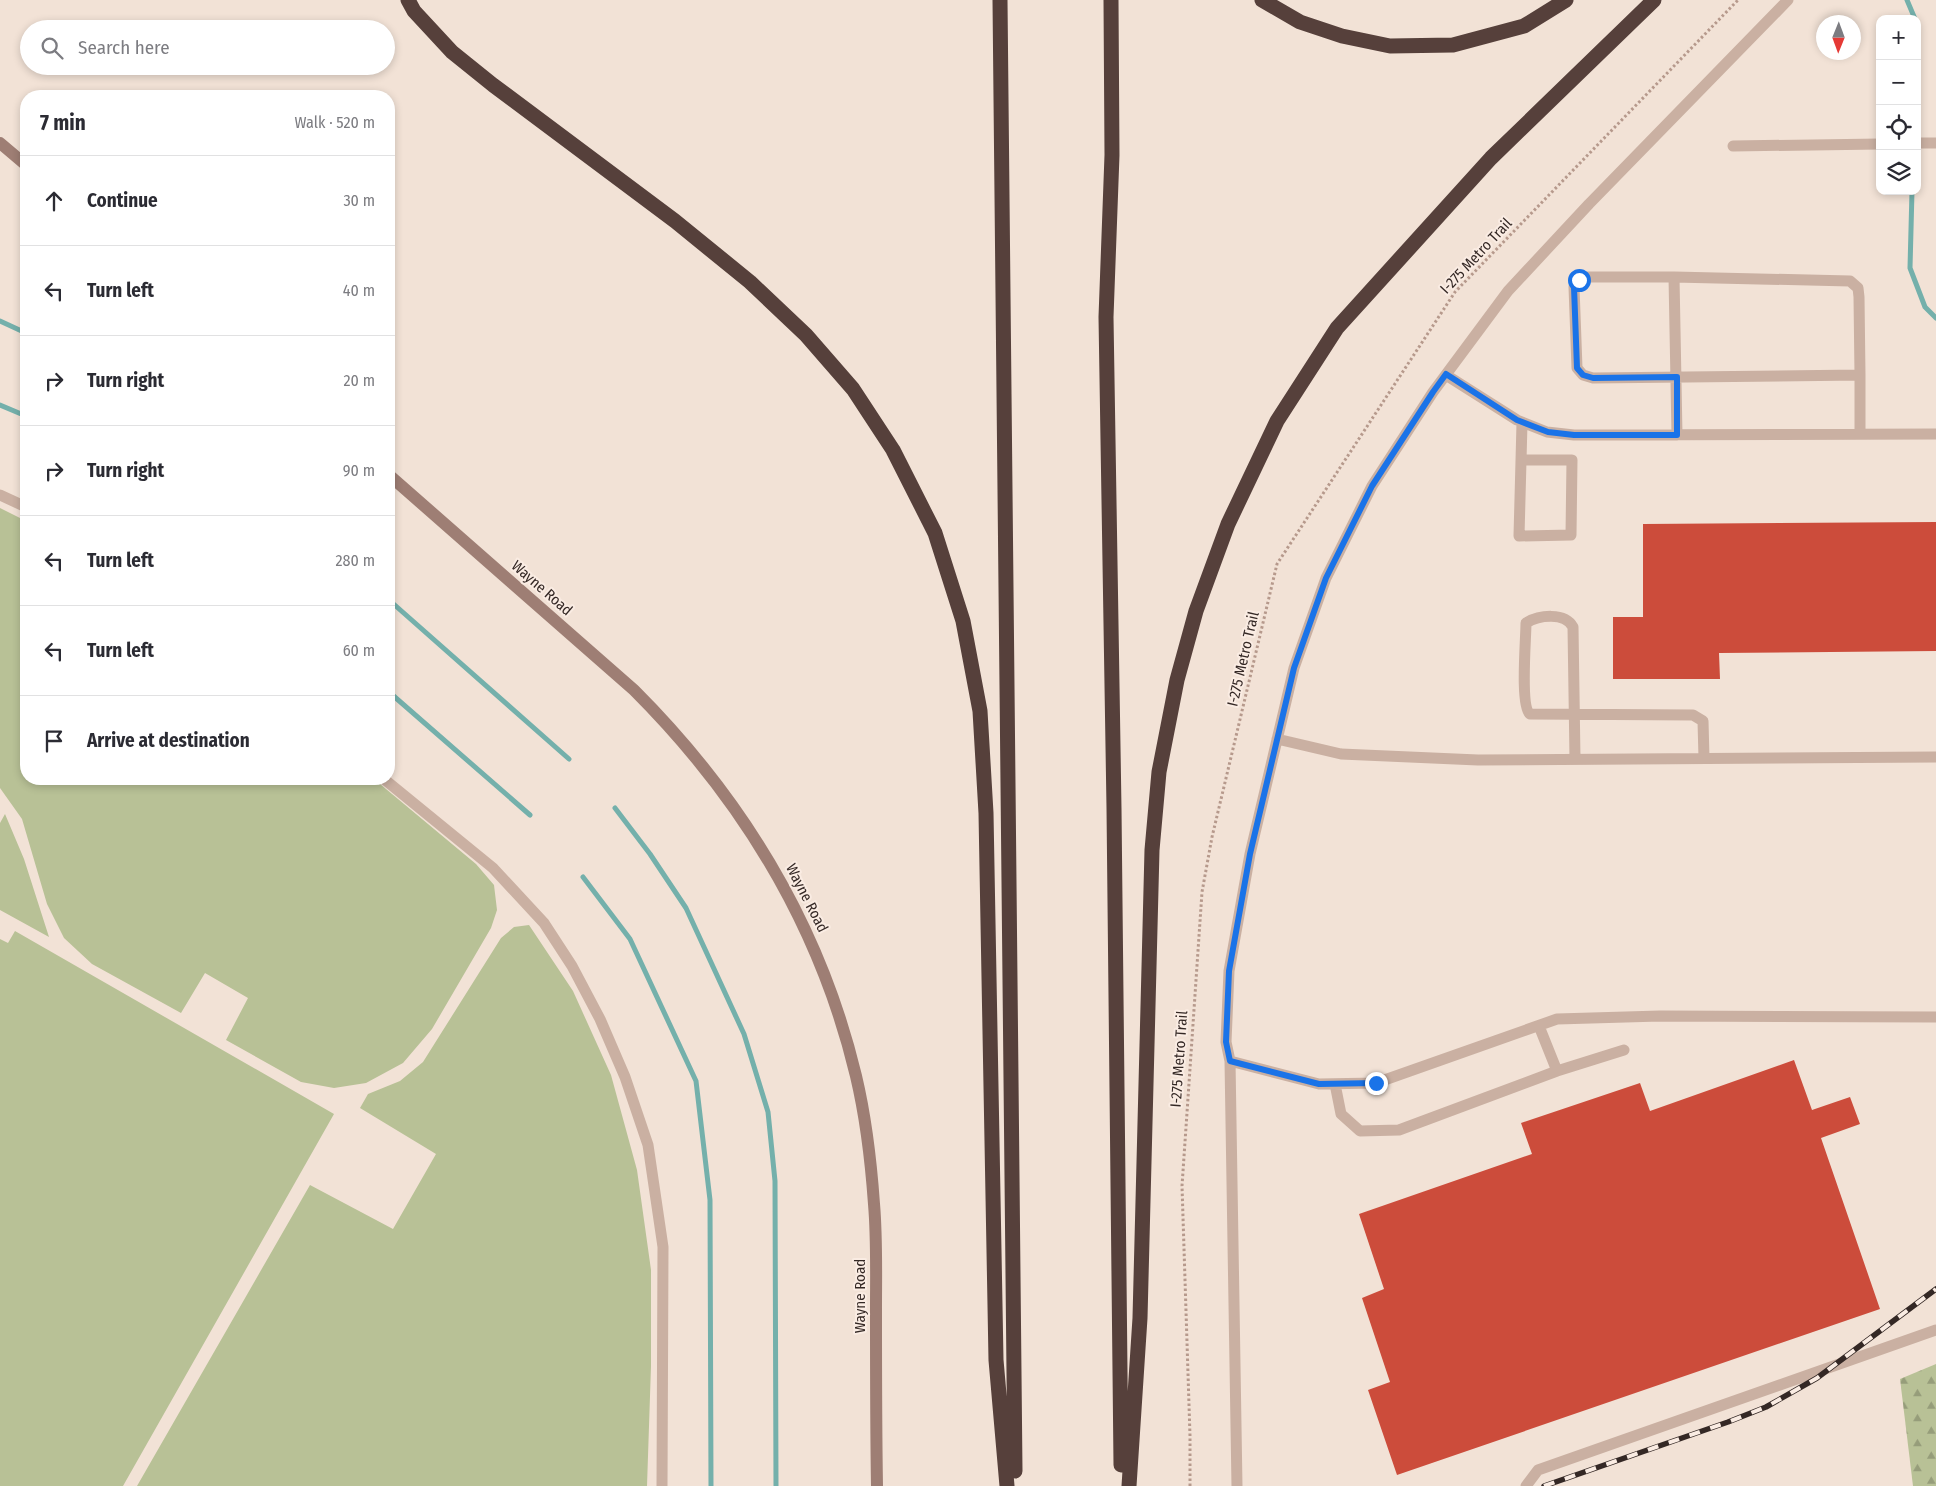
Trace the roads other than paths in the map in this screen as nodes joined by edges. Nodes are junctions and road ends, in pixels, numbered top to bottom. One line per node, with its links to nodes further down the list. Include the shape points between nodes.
1 (408, 0): 41 (highway, via 414,11 452,52 675,221 750,282 806,335 853,390 893,450 935,533 963,621 980,711 986,813 996,1360)
2 (1000, 0): 42 (highway)
3 (1111, 0): 43 (highway, via 1112,155 1106,317)
4 (1262, 0): 5 (highway, via 1300,22 1342,36 1399,46 1453,45 1524,26)
5 (1566, 0)
6 (1654, 0): 44 (highway, via 1491,158 1337,328 1277,421 1228,524 1196,611 1177,680 1159,772 1152,850 1140,1318)
7 (1788, 0): 15 (lane, via 1508,291)
8 (0, 143): 13 (main road)
9 (1921, 143): 10 (lane)
10 (1936, 143)
11 (1876, 144): 12 (lane)
12 (1733, 146)
13 (20, 160)
14 (1674, 277): 16 (lane, via 1850,281 1858,288 1859,297); 17 (lane); 17 (lane, via 1586,277 1574,287 1574,297 1577,368 1583,375 1593,378)
15 (1446, 374): 18 (lane); 27 (lane, via 1372,486 1326,578 1294,668)
16 (1860, 375): 17 (lane); 19 (lane)
17 (1677, 377): 21 (lane)
18 (1522, 423): 21 (lane, via 1548,432 1574,435); 22 (lane)
19 (1860, 434): 20 (lane); 21 (lane)
20 (1936, 434)
21 (1677, 435)
22 (1521, 460): 22 (lane, via 1519,536 1571,535 1572,460)
23 (395, 480): 40 (main road, Wayne Road, via 661,717 711,776 749,829 798,912 816,952 845,1035 865,1120 875,1207)
24 (0, 495): 25 (lane)
25 (20, 504)
26 (1574, 714): 26 (lane, via 1530,714 1526,711 1526,623 1534,619 1561,617 1572,627); 29 (lane, via 1693,714 1703,721); 30 (lane)
27 (1277, 739): 30 (lane, via 1341,754 1478,760); 35 (lane, via 1250,854 1229,971 1226,1042)
28 (1936, 757): 29 (lane)
29 (1704, 758): 30 (lane)
30 (1576, 759)
31 (391, 785): 39 (lane, via 493,868 544,923 572,966 600,1019 625,1077 648,1145 663,1247)
32 (1936, 1017): 33 (lane, via 1660,1016 1557,1019)
33 (1539, 1026): 36 (lane); 37 (lane, via 1376,1083)
34 (1624, 1050): 36 (lane)
35 (1230, 1061): 37 (lane, via 1319,1084); 45 (lane)
36 (1557, 1072): 37 (lane, via 1399,1130 1360,1131 1341,1114)
37 (1335, 1084)
38 (1936, 1330): 46 (lane, via 1538,1470)
39 (662, 1486)
40 (877, 1486)
41 (1007, 1486)
42 (1015, 1486)
43 (1121, 1486)
44 (1129, 1486)
45 (1237, 1486)
46 (1526, 1486)

